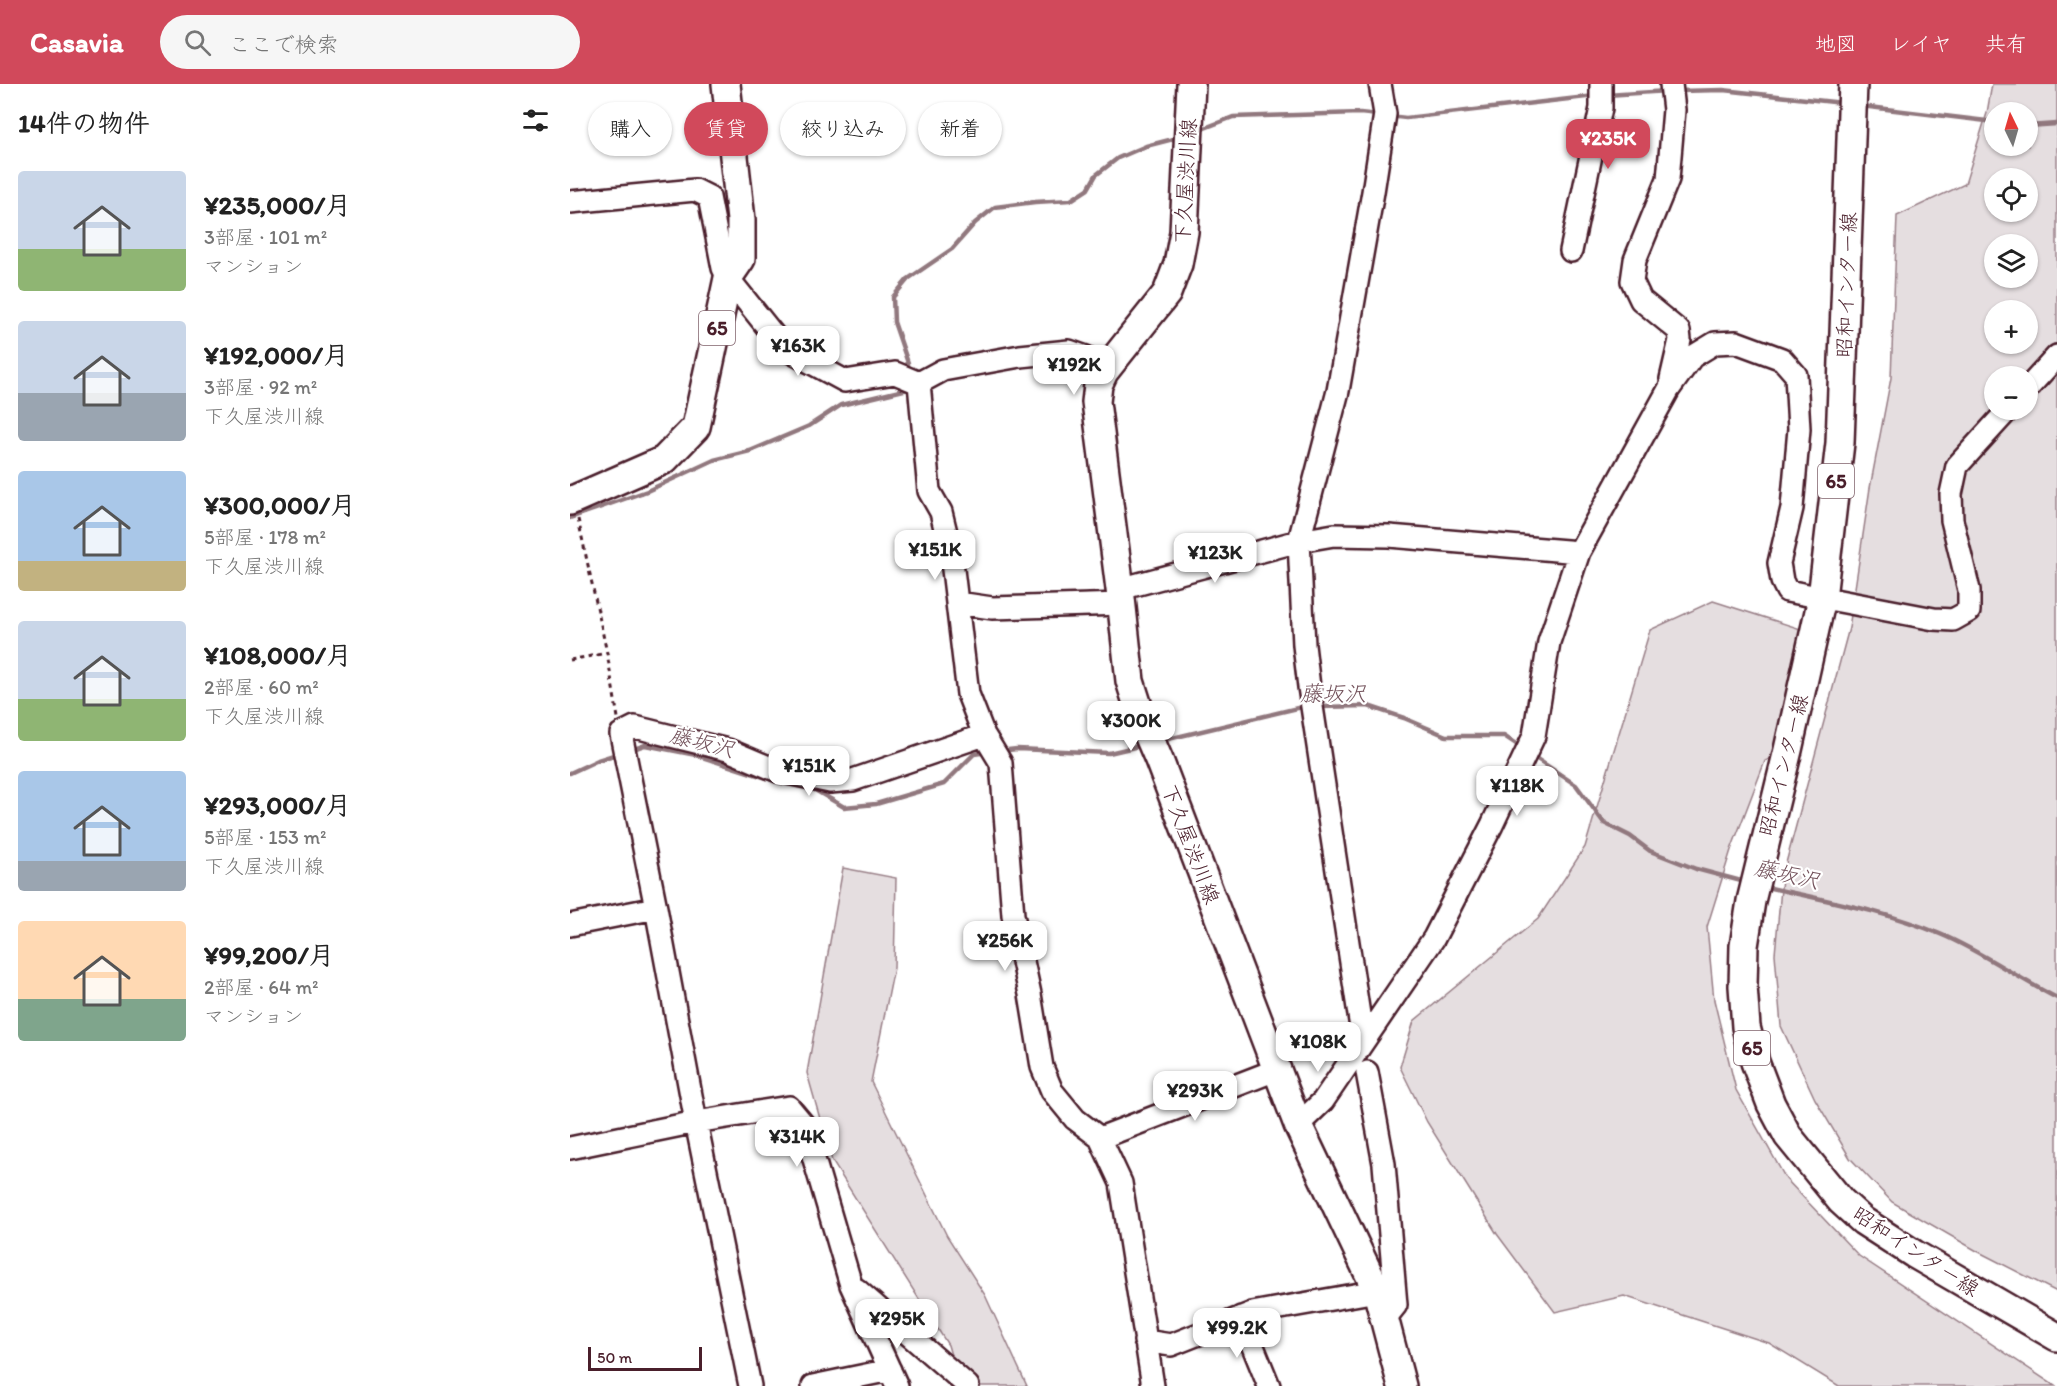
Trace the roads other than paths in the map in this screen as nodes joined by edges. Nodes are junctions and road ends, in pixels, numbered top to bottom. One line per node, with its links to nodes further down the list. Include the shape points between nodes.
1 (726, 84): 9 (main road, 65, via 741,220 741,259)
2 (1191, 84): 11 (main road, 下久屋渋川線, via 1184,232 1178,264 1167,293)
3 (1380, 84): 17 (street, via 1383,125 1338,391)
4 (1601, 84): 8 (street, via 1601,108)
5 (1671, 84): 14 (street, via 1674,110 1668,179 1635,260 1632,282 1641,300 1679,331)
6 (1853, 84): 20 (main road, 昭和インター線 / 65, via 1840,443)
7 (570, 202): 9 (street, via 695,190 709,196)
8 (1571, 251)
9 (728, 278): 13 (street, via 784,348 846,381 896,373); 16 (main road, 65, via 696,428 664,460)
10 (2057, 356): 12 (street)
11 (1104, 372): 13 (street, via 1086,357 1068,351 943,370); 19 (main road, 下久屋渋川線, via 1098,385 1097,420)
12 (2038, 377)
13 (919, 383): 21 (street, via 929,491 941,512)
14 (1669, 389): 18 (street); 20 (street, via 1692,357 1714,343 1736,342 1782,359 1796,375 1799,429 1792,508 1779,563 1787,591)
15 (1999, 420): 20 (street, via 1957,466 1951,494 1952,520 1969,590 1969,611 1953,620 1934,619)
16 (572, 500)
17 (1299, 541): 18 (street, via 1334,535 1389,536); 19 (street); 25 (street, via 1309,687)
18 (1579, 552): 25 (street, via 1549,642 1534,736 1434,938)
19 (1121, 596): 21 (street, via 992,608); 26 (main road, 下久屋渋川線, via 1130,681 1144,725)
20 (1822, 598): 36 (main road, 昭和インター線 / 65, via 1757,870 1744,946 1746,1027 1755,1062 1788,1136 1841,1201 1863,1221)
21 (958, 603): 22 (street, via 968,694)
22 (984, 735): 23 (street, via 853,780 830,782 778,771 728,750 635,727 621,734); 30 (street, via 1001,763 1013,915 1042,1067 1052,1091 1075,1119)
23 (656, 908): 24 (street); 28 (street)
24 (570, 925)
25 (1363, 1041): 29 (street, via 1323,1101)
26 (1276, 1070): 29 (main road, 下久屋渋川線); 30 (street)
27 (1367, 1072): 35 (street, via 1384,1164 1396,1305)
28 (696, 1122): 31 (street); 32 (street, via 789,1107 804,1125); 39 (street)
29 (1298, 1125): 33 (main road, 下久屋渋川線)
30 (1100, 1138): 37 (street, via 1121,1183)
31 (570, 1148)
32 (851, 1285): 38 (street); 41 (street)
33 (1377, 1292): 34 (street); 35 (main road, 下久屋渋川線)
34 (1241, 1317): 37 (street, via 1171,1345); 43 (street)
35 (1384, 1320): 44 (main road, 下久屋渋川線)
36 (2057, 1336)
37 (1145, 1341): 42 (street)
38 (893, 1378): 40 (street)
39 (750, 1386)
40 (813, 1386)
41 (968, 1386)
42 (1152, 1386)
43 (1269, 1386)
44 (1402, 1386)

